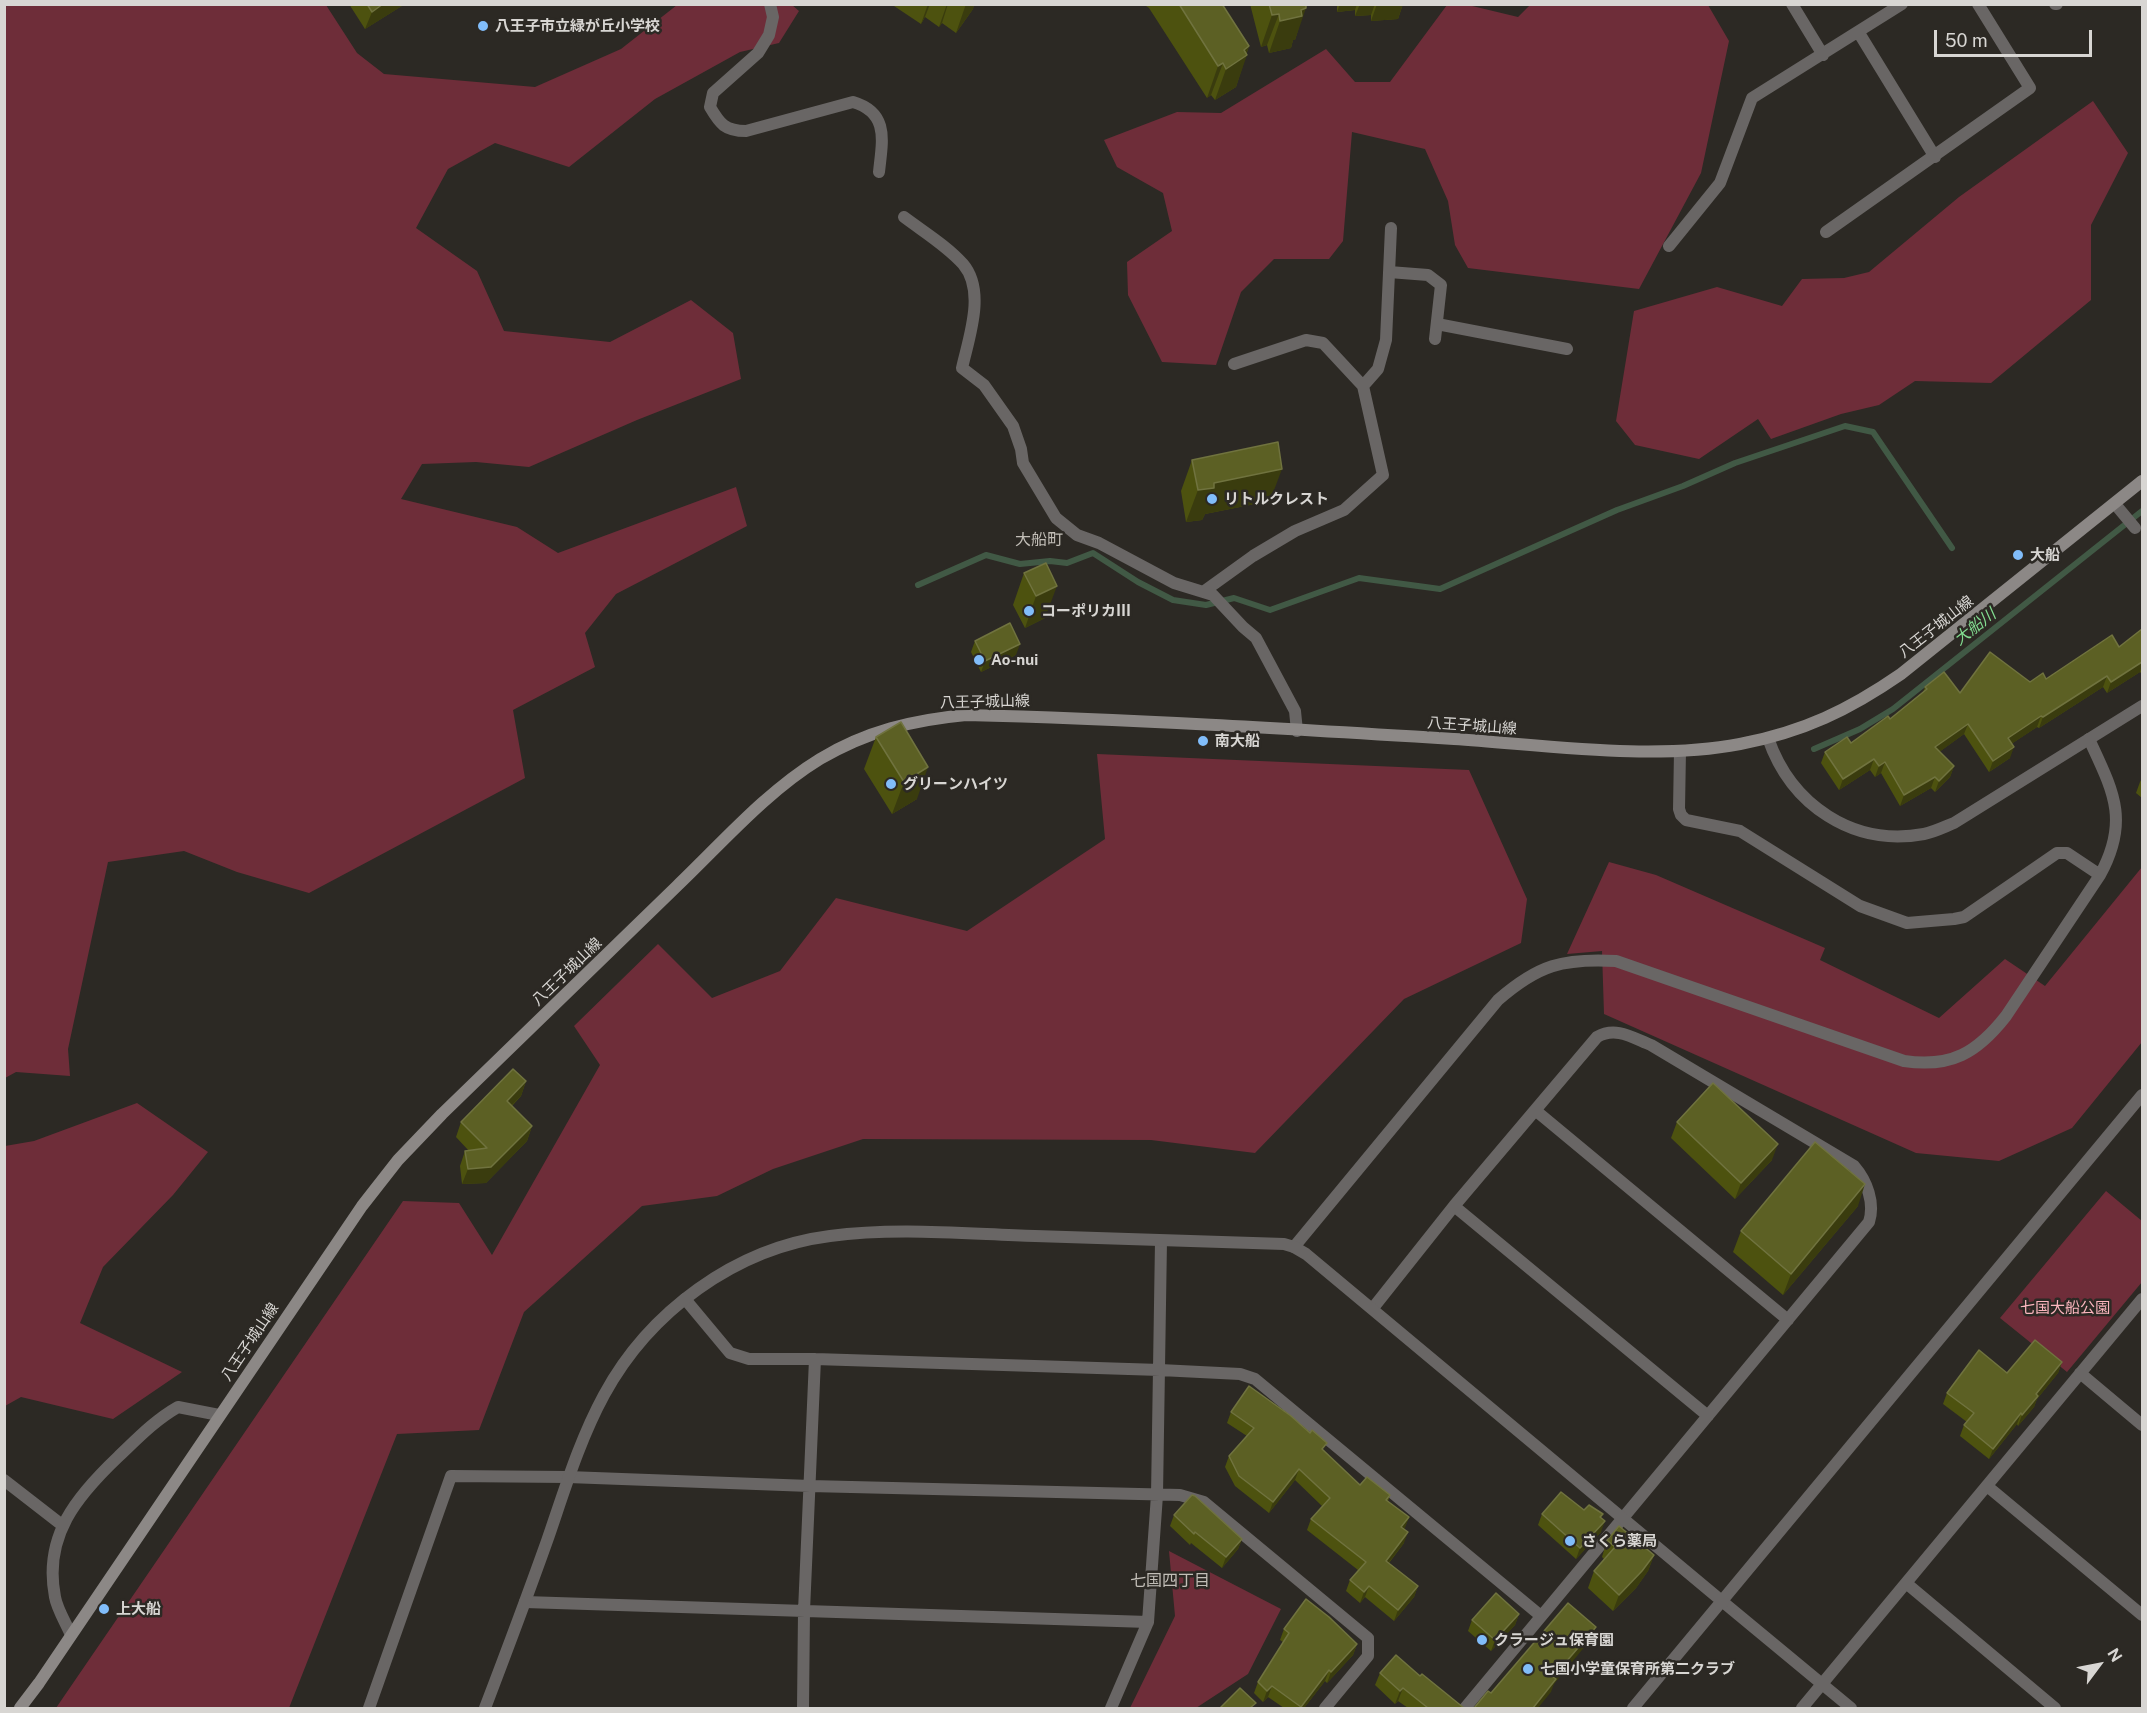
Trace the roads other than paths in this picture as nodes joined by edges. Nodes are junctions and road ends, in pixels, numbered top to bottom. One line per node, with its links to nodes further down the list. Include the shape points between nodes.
1 (770, 4): 8 (street, via 773,17 764,44 712,93 710,107 719,121 732,131 746,131 853,102 874,113 881,124)
2 (1792, 4): 6 (street)
3 (1902, 4): 5 (street)
4 (1978, 4): 7 (street, via 2030,88)
5 (1859, 33): 6 (street); 7 (street)
6 (1823, 55): 12 (street, via 1752,98 1720,183)
7 (1935, 157): 11 (street)
8 (879, 172)
9 (904, 217): 22 (street, via 964,265 975,292 973,323 962,368 984,385 1013,426 1023,464 1056,518 1077,535 1174,583)
10 (1391, 228): 13 (street)
11 (1826, 232)
12 (1669, 246)
13 (1389, 272): 14 (street, via 1428,275 1441,285); 18 (street, via 1386,340 1378,369)
14 (1437, 324): 15 (street); 16 (street)
15 (1435, 339)
16 (1567, 349)
17 (1234, 364): 18 (street, via 1306,340 1323,343)
18 (1363, 386): 22 (street, via 1383,475 1344,510 1295,531 1253,556)
19 (2142, 481): 20 (main road, 八王子城山線)
20 (2115, 504): 21 (street); 25 (main road, 八王子城山線, via 1866,699 1800,729)
21 (2136, 528)
22 (1208, 594): 24 (street, via 1256,638 1295,711)
23 (2142, 706): 26 (street)
24 (1297, 731): 27 (main road, 八王子城山線); 41 (main road, 八王子城山線, via 966,715 925,719 886,729 820,759 729,837 398,1160 362,1206)
25 (1768, 738): 26 (street, via 1783,771 1823,813 1860,831 1900,837 1926,834 1954,823); 27 (main road, 八王子城山線)
26 (2089, 739): 28 (street, via 2117,809 2110,855)
27 (1680, 751): 28 (street, via 1679,809 1686,820 1740,831 1860,906 1907,923 1964,917 2057,853 2067,853)
28 (2100, 875): 33 (street, via 2006,1016 1964,1056 1948,1060 1904,1061 1616,961 1553,965 1528,977 1498,1000)
29 (2142, 1095): 53 (street)
30 (1535, 1110): 31 (street); 37 (street); 37 (street, via 1597,1037 1617,1032 1651,1045 1854,1166 1866,1183 1872,1212 1869,1222)
31 (1454, 1206): 36 (street); 42 (street)
32 (1161, 1241): 33 (street); 34 (street, via 888,1232 826,1236 765,1252); 39 (street)
33 (1294, 1247): 36 (street)
34 (685, 1299): 38 (street, via 730,1353 748,1359); 44 (street, via 638,1343 620,1369 591,1422)
35 (2142, 1299): 40 (street)
36 (1373, 1308): 49 (street)
37 (1788, 1320): 42 (street)
38 (814, 1359): 39 (street); 46 (street)
39 (1160, 1370): 48 (street); 56 (street, via 1240,1374 1255,1379)
40 (2080, 1373): 43 (street); 47 (street)
41 (219, 1415): 50 (street, via 178,1407 163,1415 107,1467); 58 (main road, 八王子城山線)
42 (1708, 1416): 49 (street)
43 (2142, 1425)
44 (568, 1478): 46 (street); 52 (street); 61 (street, via 451,1476)
45 (4, 1480): 50 (street)
46 (810, 1486): 48 (street); 54 (street)
47 (1987, 1486): 51 (street); 55 (street)
48 (1157, 1495): 57 (street); 65 (street, via 1180,1495 1204,1502 1368,1638 1368,1656)
49 (1623, 1517): 53 (street); 56 (street)
50 (62, 1525): 58 (street, via 53,1562 55,1598)
51 (1906, 1583): 59 (street); 70 (street)
52 (525, 1602): 54 (street); 62 (street)
53 (1723, 1602): 59 (street); 67 (street)
54 (804, 1611): 57 (street); 63 (street)
55 (2142, 1615)
56 (1541, 1616): 66 (street)
57 (1148, 1622): 64 (street)
58 (71, 1635): 60 (main road, 八王子城山線)
59 (1822, 1684): 68 (street); 69 (street)
60 (20, 1708)
61 (369, 1708)
62 (485, 1708)
63 (803, 1708)
64 (1111, 1708)
65 (1325, 1708)
66 (1465, 1708)
67 (1633, 1708)
68 (1802, 1708)
69 (1851, 1708)
70 (2055, 1708)

